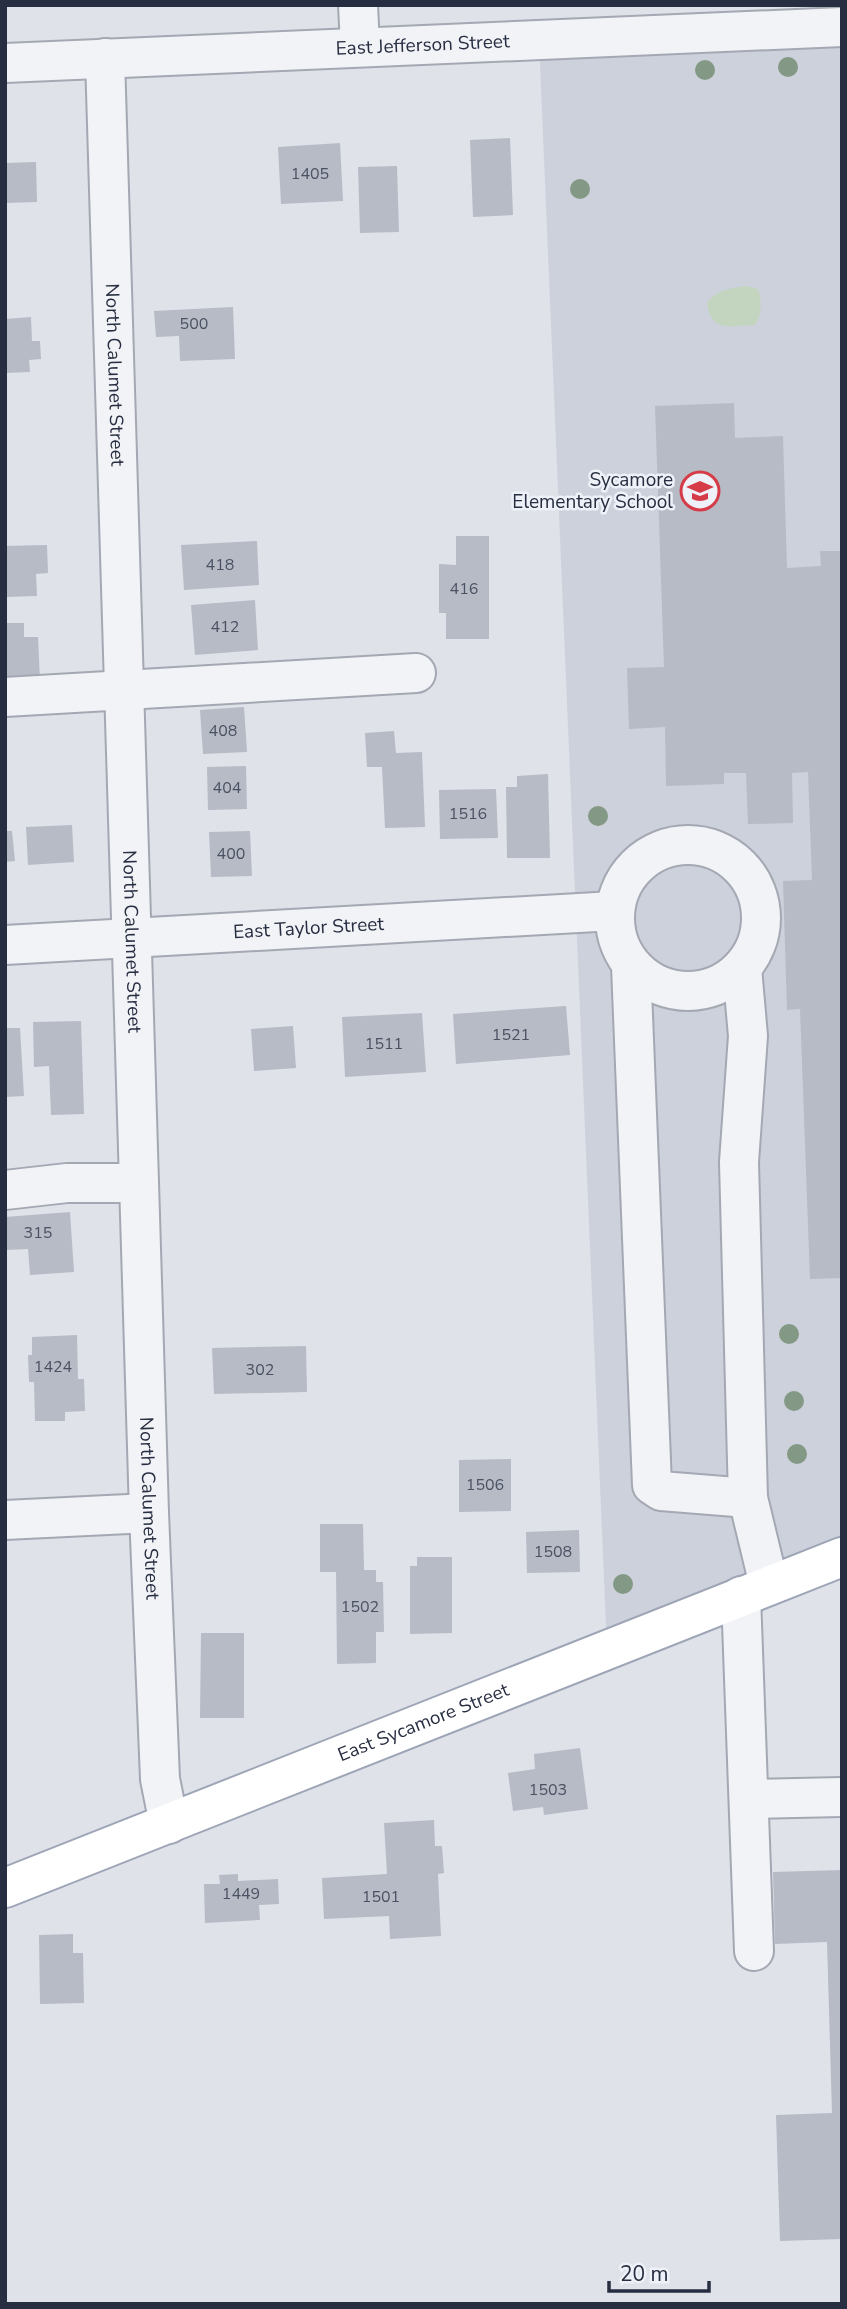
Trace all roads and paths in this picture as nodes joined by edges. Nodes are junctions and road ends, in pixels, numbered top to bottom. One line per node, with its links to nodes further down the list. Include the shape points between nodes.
1 (358, 5): 3 (street)
2 (842, 27): 3 (street, East Jefferson Street)
3 (360, 46): 4 (street, East Jefferson Street)
4 (105, 58): 5 (street, East Jefferson Street); 7 (street, North Calumet Street)
5 (5, 63)
6 (416, 673): 7 (street)
7 (125, 689): 8 (street); 10 (street, North Calumet Street)
8 (5, 697)
9 (614, 911): 10 (street, East Taylor Street); 12 (street, via 615,931); 13 (street, via 621,887 635,866 656,852 681,845 706,846 729,857 747,875 759,897 762,922 756,947)
10 (132, 939): 11 (street, East Taylor Street); 14 (street, North Calumet Street)
11 (5, 946)
12 (631, 966): 13 (street, via 650,982 698,991 722,983); 16 (street, via 652,1485 661,1491)
13 (742, 968): 16 (street, via 748,1036 739,1162)
14 (139, 1182): 15 (street); 17 (street, North Calumet Street)
15 (5, 1190)
16 (748, 1497): 20 (street)
17 (149, 1513): 18 (street); 23 (street, North Calumet Street, via 160,1779)
18 (5, 1520)
19 (842, 1557): 20 (main road, East Sycamore Street)
20 (755, 1591): 21 (street); 23 (main road, East Sycamore Street)
21 (738, 1785): 22 (street); 25 (street)
22 (842, 1797)
23 (169, 1824): 24 (main road, East Sycamore Street)
24 (5, 1888)
25 (754, 1951)

